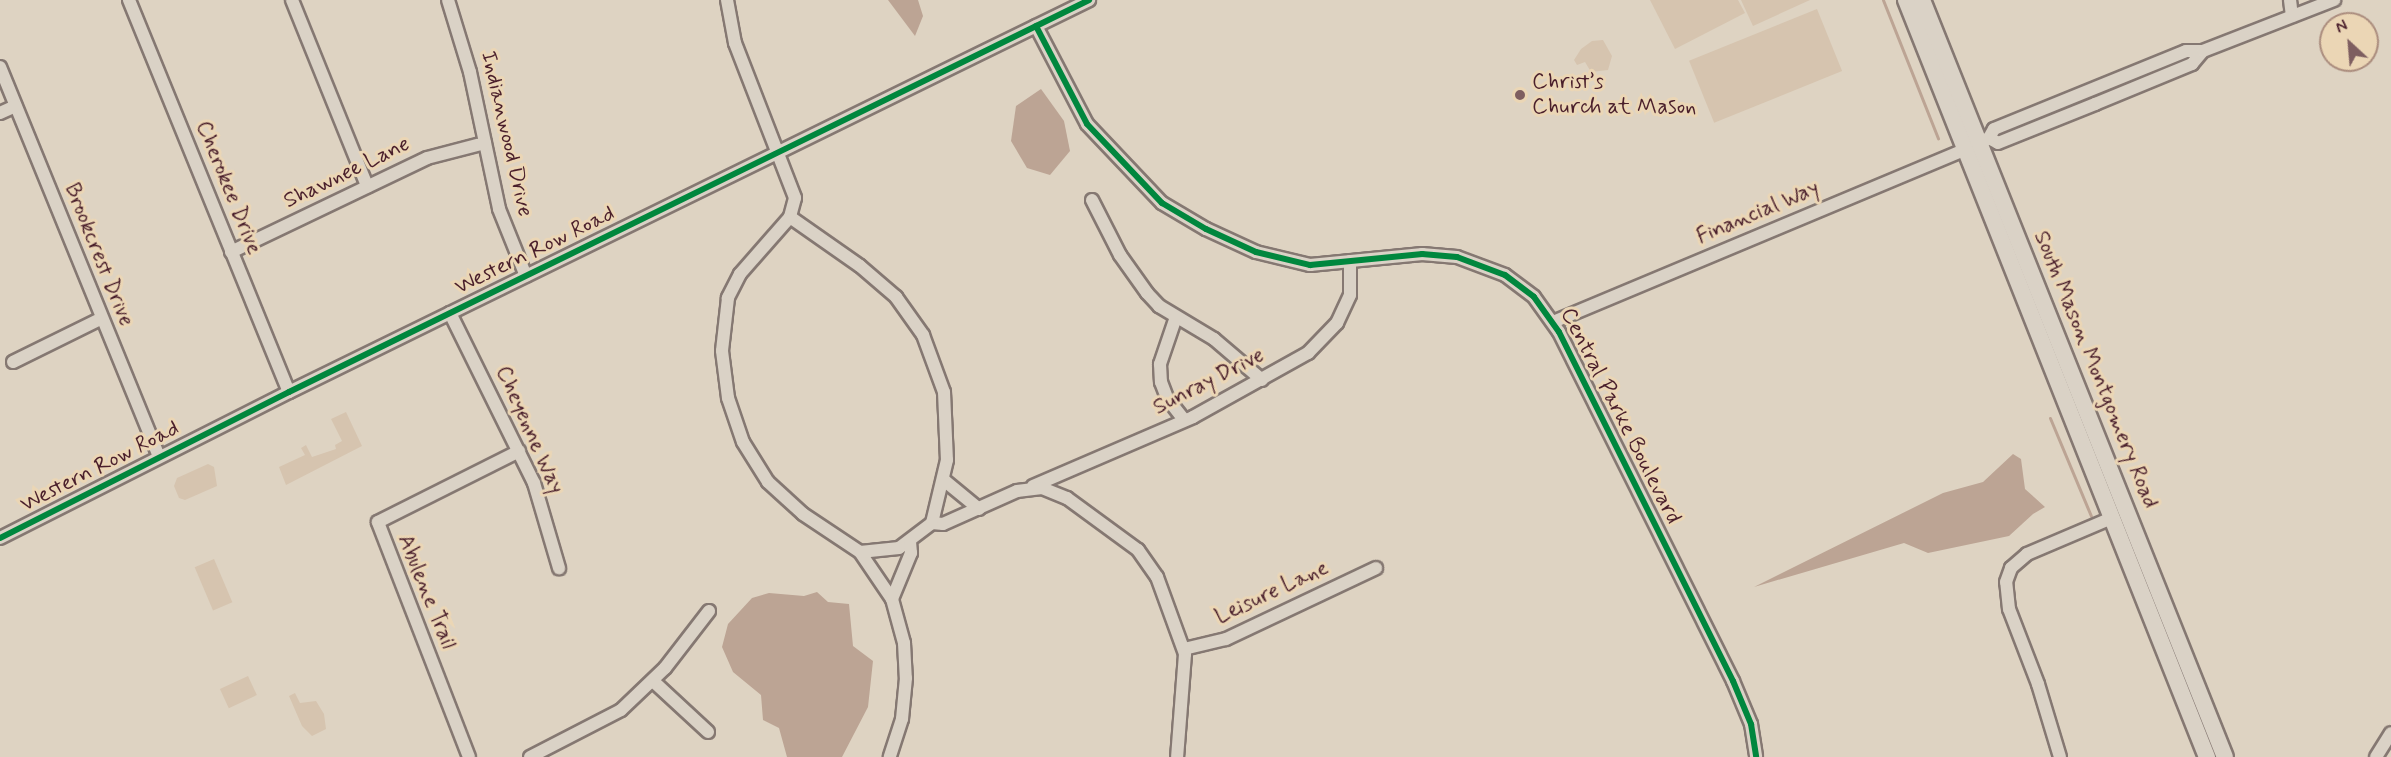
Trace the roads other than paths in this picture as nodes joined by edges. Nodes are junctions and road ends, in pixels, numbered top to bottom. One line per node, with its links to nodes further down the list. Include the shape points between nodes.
1 (129, 0): 22 (street, Cherokee Drive)
2 (292, 0): 19 (street)
3 (448, 0): 16 (street, Indianwood Drive, via 470,72)
4 (727, 0): 18 (street, via 735,43)
5 (1088, 0): 6 (street, Western Row Road); 12 (street, Western Row Road)
6 (1095, 0)
7 (1906, 0): 17 (main road, South Mason Montgomery Road)
8 (1922, 0): 17 (main road, South Mason Montgomery Road)
9 (2290, 0): 11 (street)
10 (2334, 0): 11 (street)
11 (2292, 16): 17 (street, Financial Way, via 2203,51 2192,64 2095,104 1998,143)
12 (1036, 26): 18 (street, Western Row Road); 23 (street, Central Parke Boulevard, via 1088,124 1162,203 1256,252 1310,265)
13 (0, 67): 14 (street, Brookcrest Drive)
14 (16, 106): 15 (street); 27 (street, Brookcrest Drive)
15 (0, 113)
16 (485, 143): 19 (street, Shawnee Lane, via 427,158); 24 (street, Indianwood Drive, via 499,209)
17 (1978, 143): 28 (street, Financial Way); 38 (main road, South Mason Montgomery Road); 58 (main road, South Mason Montgomery Road)
18 (779, 154): 21 (street, via 795,198); 24 (street, Western Row Road)
19 (367, 186): 22 (street, Shawnee Lane)
20 (1092, 200): 26 (street, via 1134,277 1159,306)
21 (790, 217): 35 (street, via 881,282 909,312 923,335 944,392 948,439); 42 (street, via 740,274 728,298 722,351 728,398 742,442 768,482 811,520)
22 (231, 252): 31 (street, Cherokee Drive)
23 (1350, 261): 28 (street, Central Parke Boulevard, via 1422,254 1474,261 1520,285); 30 (street, Sunray Drive, via 1350,295 1337,322 1308,353)
24 (526, 276): 25 (street, Western Row Road)
25 (450, 313): 31 (street, Western Row Road); 33 (street, Cheyenne Way)
26 (1176, 317): 30 (street, via 1214,339); 32 (street, via 1160,364 1161,382 1167,398)
27 (100, 319): 29 (street); 34 (street, Brookcrest Drive)
28 (1553, 322): 55 (street, Central Parke Boulevard, via 1733,681 1751,724)
29 (13, 362)
30 (1262, 380): 32 (street, Sunray Drive)
31 (289, 392): 34 (street, Western Row Road)
32 (1184, 420): 36 (street, Sunray Drive)
33 (519, 451): 43 (street, Cheyenne Way, via 538,496); 51 (street, Abulene Trail, via 378,522)
34 (159, 457): 40 (street, Western Row Road)
35 (945, 481): 37 (street); 39 (street)
36 (1030, 488): 37 (street, Sunray Drive); 47 (street, via 1049,490 1067,498 1138,550 1157,577)
37 (979, 508): 39 (street, Sunray Drive, via 943,524)
38 (2112, 518): 56 (street, via 2027,554 2011,568 2006,582 2009,609 2037,680); 57 (main road, South Mason Montgomery Road)
39 (932, 523): 41 (street)
40 (0, 538)
41 (910, 542): 42 (street, via 892,551); 45 (street, via 911,553)
42 (860, 552): 45 (street)
43 (559, 568)
44 (1376, 568): 47 (street, Leisure Lane, via 1226,639)
45 (892, 599): 53 (street, via 904,644 906,678 902,719)
46 (709, 610): 48 (street)
47 (1184, 649): 54 (street, via 1186,679)
48 (653, 681): 49 (street); 52 (street, via 610,717)
49 (708, 732)
50 (2391, 734): 59 (street)
51 (469, 757)
52 (530, 757)
53 (890, 757)
54 (1177, 757)
55 (1756, 757)
56 (2060, 757)
57 (2207, 757)
58 (2225, 757)
59 (2376, 757)

